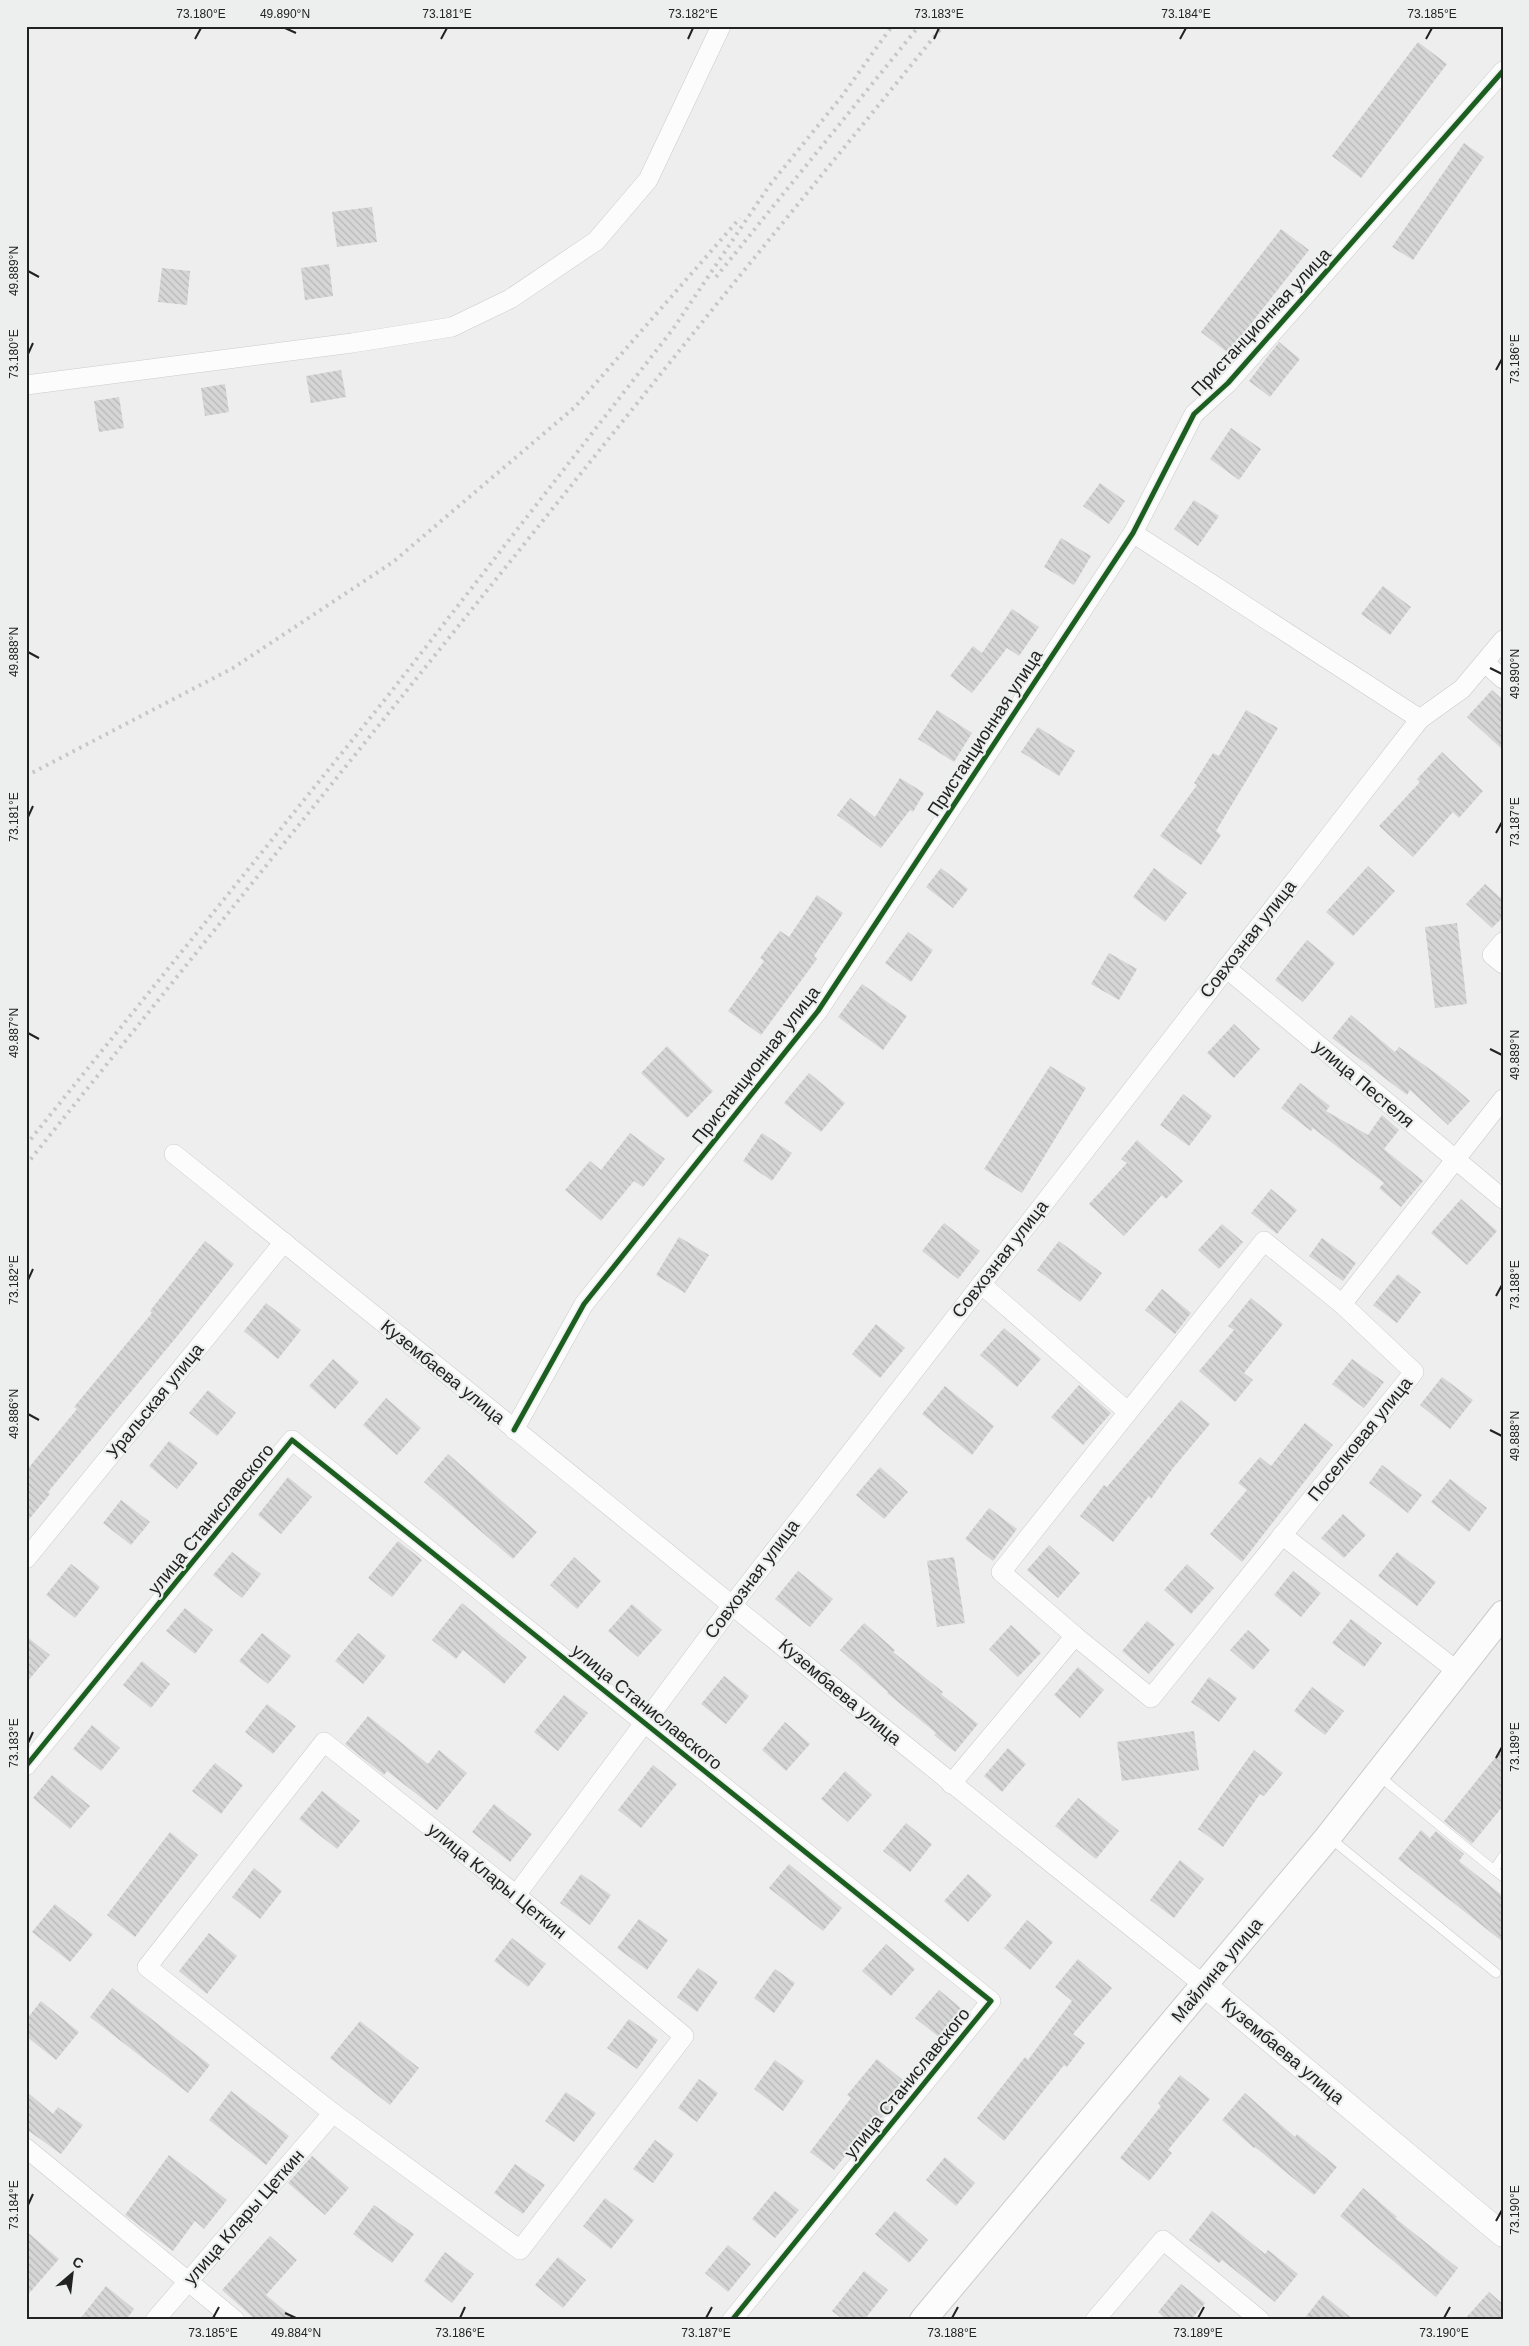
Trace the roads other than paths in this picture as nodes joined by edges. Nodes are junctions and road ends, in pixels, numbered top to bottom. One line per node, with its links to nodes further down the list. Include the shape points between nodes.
1 (721, 26): 3 (street, via 648,180 596,242 510,299 452,327)
2 (1503, 71): 4 (street, Пристанционная улица, via 1228,383 1194,414)
3 (26, 385)
4 (1133, 533): 8 (street); 20 (street, Пристанционная улица, via 818,1010 584,1304)
5 (1503, 640): 6 (street, Совхозная улица)
6 (1485, 663): 7 (street); 8 (street, Совхозная улица, via 1462,689)
7 (1503, 679)
8 (1420, 719): 11 (street, Совхозная улица)
9 (1503, 942): 10 (street, via 1492,955)
10 (1503, 964)
11 (1226, 968): 14 (street, улица Пестеля); 17 (street, Совхозная улица)
12 (1503, 1099): 14 (street)
13 (174, 1154): 16 (street, Кузембаева улица)
14 (1455, 1160): 15 (street, улица Пестеля); 18 (street)
15 (1503, 1199)
16 (284, 1242): 20 (street, Кузембаева улица); 22 (street, Уральская улица)
17 (981, 1284): 19 (street); 23 (street, Совхозная улица)
18 (1342, 1304): 19 (street, Поселковая улица, via 1264,1241); 21 (street, Поселковая улица, via 1414,1372)
19 (1127, 1411): 25 (street, Поселковая улица, via 1001,1572)
20 (514, 1430): 23 (street, Кузембаева улица)
21 (1282, 1535): 25 (street, Поселковая улица, via 1151,1698); 26 (street)
22 (26, 1559)
23 (733, 1604): 27 (street, Совхозная улица); 30 (street, Кузембаева улица)
24 (1503, 1614): 26 (main road, Майлина улица)
25 (1075, 1636): 30 (street)
26 (1457, 1671): 29 (main road, Майлина улица)
27 (644, 1723): 28 (street, улица Станиславского, via 292,1440); 35 (street, Совхозная улица); 44 (street, улица Станиславского, via 991,2001)
28 (26, 1766)
29 (1377, 1774): 31 (main road, Майлина улица); 33 (lane)
30 (951, 1784): 37 (street, Кузембаева улица)
31 (1328, 1837): 36 (lane); 37 (main road, Майлина улица)
32 (1503, 1856): 33 (lane)
33 (1494, 1870): 34 (lane)
34 (1503, 1877)
35 (516, 1895): 38 (street, улица Клары Цеткин, via 684,2036 520,2250); 38 (street, улица Клары Цеткин, via 324,1742 147,1967)
36 (1496, 1973)
37 (1204, 1986): 40 (street, Кузембаева улица); 45 (main road, Майлина улица)
38 (333, 2113): 41 (street, улица Клары Цеткин)
39 (26, 2148): 41 (street)
40 (1503, 2235)
41 (189, 2282): 42 (street, улица Клары Цеткин); 43 (street)
42 (155, 2320)
43 (234, 2320)
44 (732, 2320)
45 (923, 2320)
46 (1096, 2320): 47 (street, via 1163,2240)
47 (1260, 2320)

